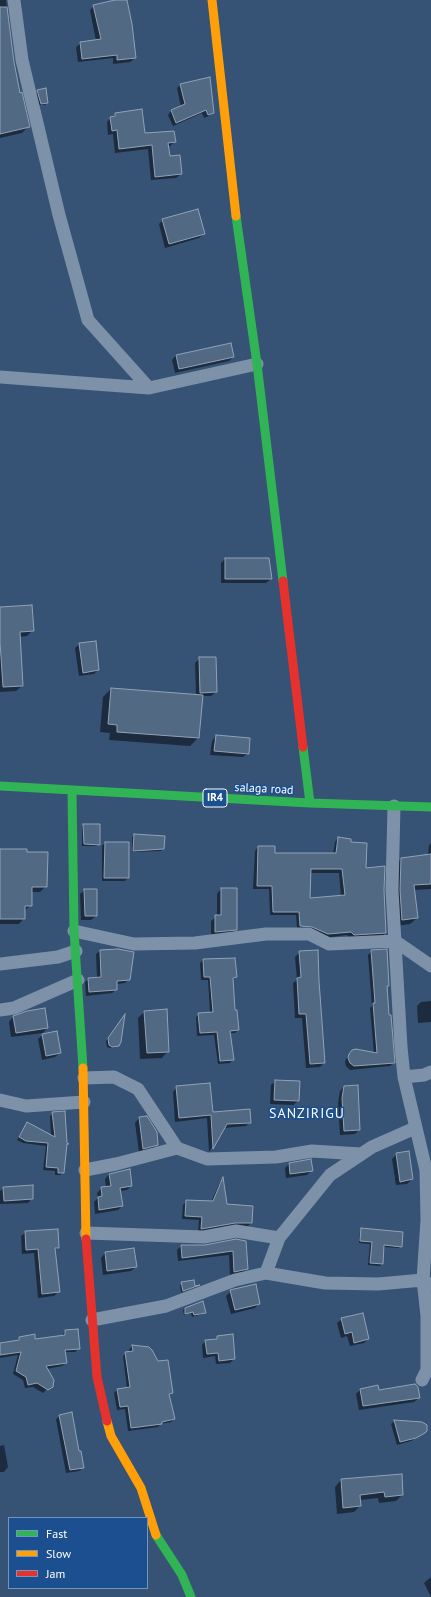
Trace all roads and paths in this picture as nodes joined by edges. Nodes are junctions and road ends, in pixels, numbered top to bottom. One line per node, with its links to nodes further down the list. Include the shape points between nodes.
1 (14, 0): 5 (street, via 22,60 59,215 88,320)
2 (212, 0): 3 (street, via 239,238)
3 (257, 364): 5 (street); 8 (street)
4 (0, 376): 5 (street)
5 (149, 388)
6 (0, 786): 7 (street, salaga road / IR4)
7 (72, 790): 8 (street, salaga road / IR4); 11 (street)
8 (310, 804): 9 (street, salaga road / IR4)
9 (394, 806): 10 (street, salaga road / IR4); 12 (street, via 392,890)
10 (431, 807)
11 (74, 931): 12 (street, via 134,944 195,943 266,934 309,934 329,944); 13 (street)
12 (395, 941): 15 (street); 19 (street)
13 (76, 951): 14 (street, via 58,957); 16 (street)
14 (0, 964)
15 (431, 966)
16 (78, 980): 17 (street, via 14,1008); 20 (street)
17 (0, 1010)
18 (431, 1072): 19 (street)
19 (404, 1077): 23 (street)
20 (84, 1078): 22 (street); 24 (street, via 114,1077 138,1090)
21 (0, 1100): 22 (street, via 26,1106)
22 (84, 1102): 26 (street)
23 (415, 1128): 25 (street); 27 (street, via 426,1170)
24 (177, 1148): 25 (street, via 207,1159 276,1157 312,1150); 26 (street)
25 (361, 1154): 29 (street, via 330,1175)
26 (85, 1170): 28 (street)
27 (429, 1219): 31 (street)
28 (86, 1234): 29 (street, via 204,1236 236,1231); 32 (street)
29 (279, 1238): 30 (street)
30 (266, 1273): 31 (street, via 326,1282); 32 (street, via 236,1280 166,1306)
31 (427, 1283): 33 (street, via 427,1370)
32 (92, 1320): 34 (street, via 96,1377 111,1436 141,1488 155,1533 182,1575)
33 (422, 1380)
34 (191, 1597)

